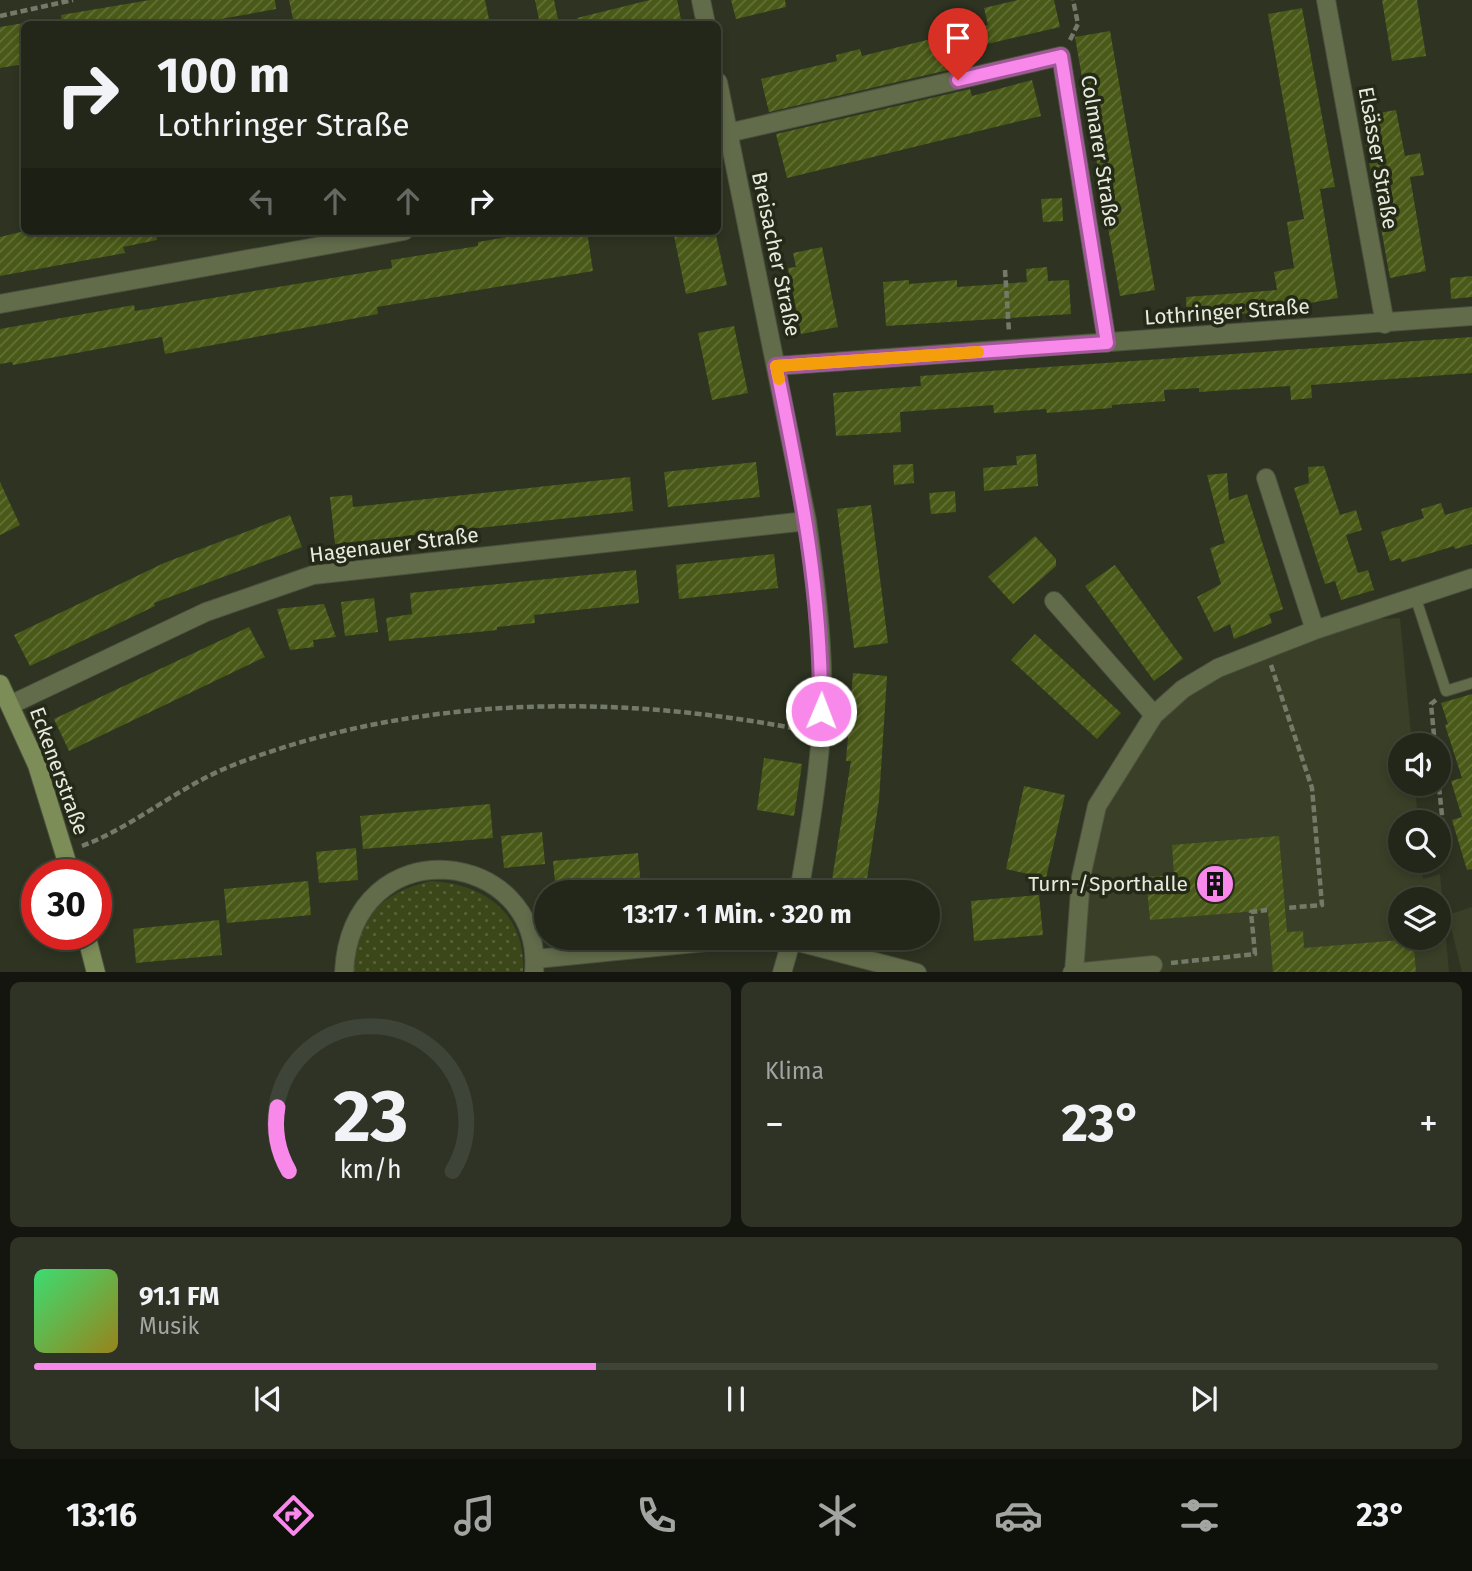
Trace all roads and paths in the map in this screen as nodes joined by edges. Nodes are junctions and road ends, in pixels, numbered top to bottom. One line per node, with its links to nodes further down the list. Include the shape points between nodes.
1 (73, 0): 5 (path)
2 (701, 0): 6 (street)
3 (1073, 0): 7 (path, via 1078,24)
4 (1326, 0): 15 (street, Elsässer Straße)
5 (0, 16)
6 (705, 21)
7 (1061, 56): 9 (street, Colmarer Straße); 16 (street, Colmarer Straße)
8 (721, 97): 9 (street, Breisacher Straße)
9 (728, 133): 10 (street, Breisacher Straße)
10 (726, 172): 18 (street, Breisacher Straße)
11 (382, 235): 13 (street)
12 (1005, 270): 17 (path)
13 (0, 304)
14 (1472, 316): 15 (street, Lothringer Straße)
15 (1385, 324): 16 (street, Lothringer Straße)
16 (1107, 343): 17 (street, Lothringer Straße)
17 (1010, 350): 18 (street, Lothringer Straße)
18 (776, 366): 20 (street, Breisacher Straße)
19 (1266, 478): 24 (street)
20 (807, 521): 29 (street, Hagenauer Straße, via 313,575 206,611); 31 (street, Breisacher Straße, via 816,582)
21 (1472, 578): 22 (street)
22 (1415, 596): 24 (street); 28 (lane)
23 (1054, 601): 30 (street)
24 (1315, 630): 25 (street)
25 (1266, 648): 30 (street, via 1183,689); 36 (path, via 1312,788 1322,905)
26 (1472, 683): 28 (lane)
27 (0, 684): 29 (street, Eckenerstraße)
28 (1446, 691): 32 (path, via 1431,704)
29 (10, 705): 33 (street, Eckenerstraße, via 37,765)
30 (1154, 715): 48 (street, via 1097,806 1081,877)
31 (821, 733): 33 (path, via 728,715 649,709 514,707 416,716 324,733 228,767 180,790 120,829); 35 (street, Breisacher Straße)
32 (1434, 733)
33 (64, 852): 34 (street, Eckenerstraße)
34 (66, 859)
35 (801, 880)
36 (1286, 908)
37 (1267, 910): 42 (path, via 1251,912 1255,954)
38 (90, 950): 44 (street)
39 (627, 950): 43 (street, via 568,956)
40 (787, 950): 46 (street)
41 (832, 950): 47 (street)
42 (1153, 965): 48 (street)
43 (535, 966): 45 (street, via 530,932 517,907 473,874 446,869 418,871 393,881 371,898 354,920 345,947)
44 (96, 972)
45 (344, 972)
46 (782, 972)
47 (917, 972)
48 (1073, 972)

